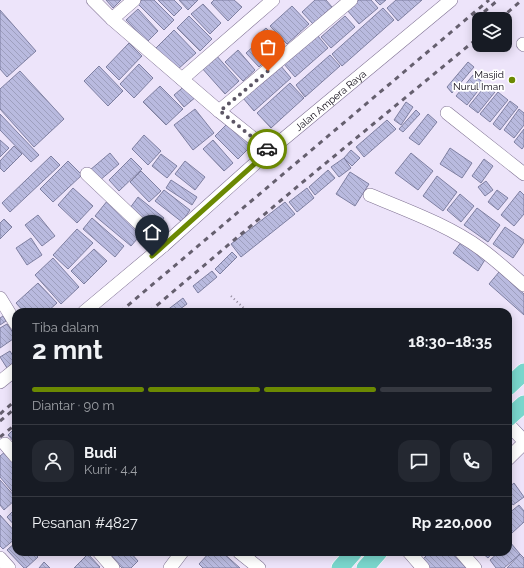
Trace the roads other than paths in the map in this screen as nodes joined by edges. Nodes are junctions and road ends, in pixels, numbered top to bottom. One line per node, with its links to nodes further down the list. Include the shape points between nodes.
1 (93, 0): 6 (street)
2 (134, 0): 6 (street)
3 (273, 0): 7 (street)
4 (352, 0): 8 (street)
5 (451, 0): 10 (street, Jalan Ampera Raya)
6 (112, 18): 7 (street)
7 (182, 79): 8 (street)
8 (220, 111): 10 (street)
9 (447, 113): 12 (street)
10 (269, 151): 14 (street, Jalan Ampera Raya)
11 (87, 174): 14 (street)
12 (524, 174)
13 (370, 195): 15 (street, via 452,231 481,250)
14 (163, 246): 17 (street, Jalan Ampera Raya)
15 (524, 285)
16 (0, 299): 18 (street)
17 (89, 308)
18 (12, 318)
19 (12, 372): 21 (street)
20 (524, 372): 22 (main road)
21 (0, 382)
22 (512, 383)
23 (524, 404): 24 (main road)
24 (512, 414)
25 (512, 428): 26 (street)
26 (524, 442): 29 (street)
27 (5, 444): 28 (street)
28 (12, 452)
29 (512, 455)
30 (102, 556): 39 (street)
31 (179, 556): 40 (street)
32 (244, 556): 41 (street)
33 (350, 556): 42 (main road)
34 (376, 556): 43 (main road)
35 (412, 556): 44 (street)
36 (464, 556): 45 (street)
37 (0, 558): 38 (street)
38 (8, 568)
39 (113, 568)
40 (170, 568)
41 (259, 568)
42 (340, 568)
43 (365, 568)
44 (423, 568)
45 (475, 568)

